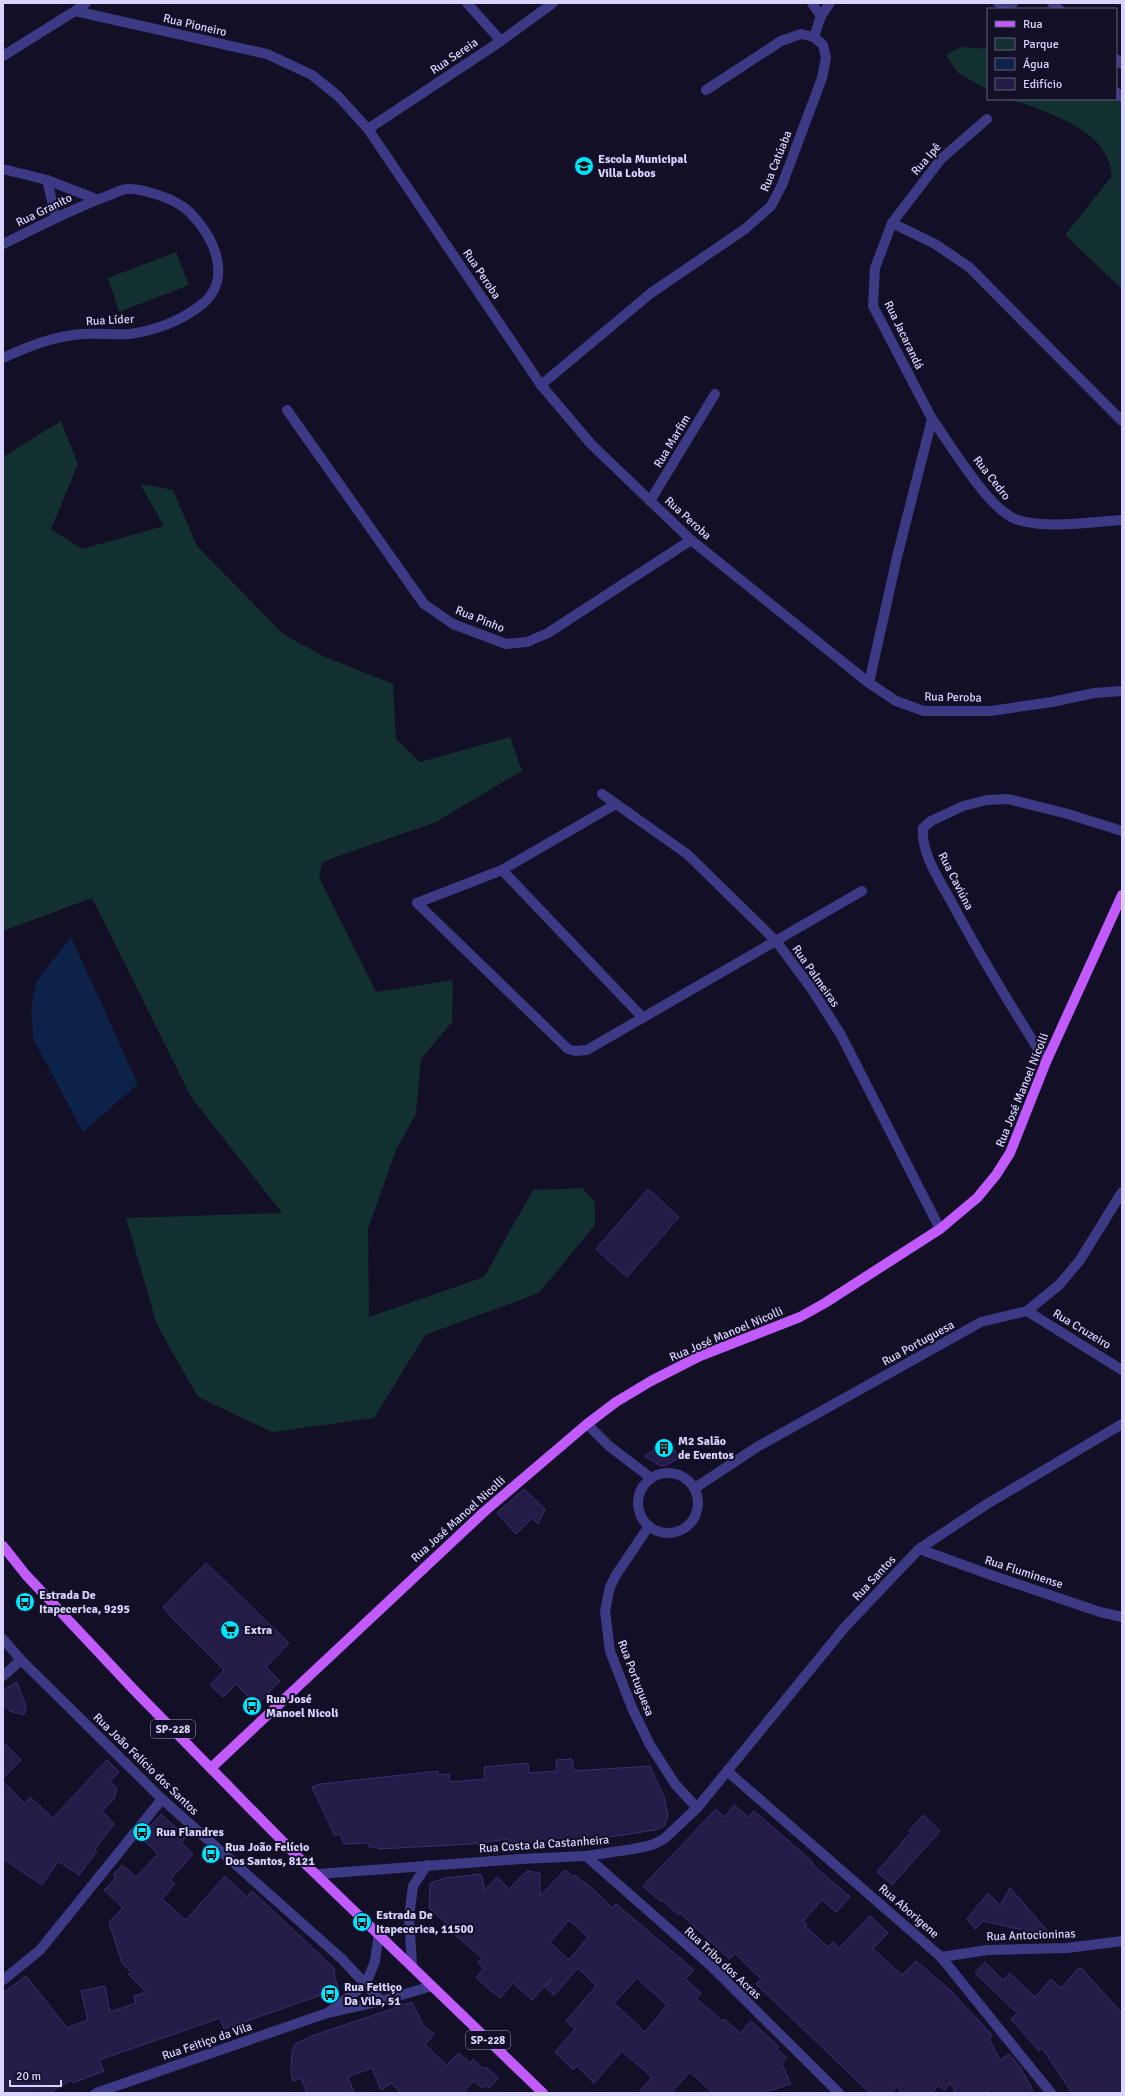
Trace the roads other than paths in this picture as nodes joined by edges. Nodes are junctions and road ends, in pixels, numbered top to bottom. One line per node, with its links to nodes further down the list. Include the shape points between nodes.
1 (86, 3): 8 (street)
2 (467, 3): 11 (street)
3 (553, 3): 11 (street, Rua Sereia)
4 (812, 3): 9 (street)
5 (830, 3): 9 (street)
6 (998, 3): 7 (street)
7 (1013, 3)
8 (75, 11): 12 (street); 15 (street, Rua Pioneiro, via 267,54 312,75 338,96)
9 (821, 16): 10 (street)
10 (814, 37): 13 (street, via 801,34 781,41); 23 (street, Rua Catúaba, via 823,45 826,58 822,78 782,185 771,206 745,229 650,293)
11 (501, 41): 15 (street, Rua Sereia)
12 (3, 56)
13 (706, 90)
14 (987, 119): 20 (street, Rua Ipê, via 941,159)
15 (368, 130): 23 (street, Rua Peroba)
16 (3, 169): 17 (street)
17 (47, 180): 18 (street); 19 (street)
18 (96, 200): 19 (street, Rua Granito); 22 (street, Rua Líder, via 126,189 157,194 186,209 204,229 216,253 220,274 215,288 202,304 184,317 158,327 129,334 83,334 43,340)
19 (56, 218): 21 (street, Rua Granito)
20 (892, 223): 26 (street, Rua Jacarandá, via 875,268 873,306); 27 (street, via 935,244 969,266)
21 (3, 244)
22 (3, 358)
23 (541, 385): 28 (street, Rua Peroba, via 591,444)
24 (715, 394): 28 (street, Rua Marfim)
25 (287, 410): 30 (street, Rua Pinho, via 424,604 453,624 506,644 527,642 548,633)
26 (932, 419): 29 (street, Rua Cedro, via 998,509 1017,520 1044,524); 31 (street, via 897,557)
27 (1122, 420)
28 (650, 501): 30 (street, Rua Peroba)
29 (1122, 520)
30 (691, 540): 31 (street, Rua Peroba)
31 (870, 683): 32 (street, Rua Peroba, via 896,701 924,712 991,711 1094,693)
32 (1122, 691)
33 (602, 794): 34 (street, Rua Palmeiras)
34 (616, 804): 36 (street); 39 (street, Rua Palmeiras, via 687,854)
35 (1122, 831): 41 (street, Rua Caviúna, via 1008,799 987,800 963,806 931,821 923,828 929,860 980,956)
36 (502, 870): 40 (street); 40 (street, via 417,903 568,1049 587,1050)
37 (862, 891): 39 (street)
38 (1122, 895): 41 (main road, Rua José Manoel Nicolli)
39 (776, 941): 40 (street); 43 (street, Rua Palmeiras, via 811,988 841,1035)
40 (644, 1018)
41 (1046, 1062): 43 (main road, Rua José Manoel Nicolli, via 1010,1153 977,1198)
42 (1122, 1192): 44 (street, Rua Portuguesa, via 1080,1260 1059,1285)
43 (940, 1229): 46 (main road, Rua José Manoel Nicolli, via 800,1317 684,1364 616,1402)
44 (1027, 1311): 45 (street, Rua Cruzeiro); 49 (street, Rua Portuguesa, via 981,1322 757,1448)
45 (1122, 1370)
46 (587, 1424): 48 (street, via 609,1446); 57 (main road, Rua José Manoel Nicolli, via 485,1511)
47 (1122, 1424): 52 (street, Rua Santos, via 987,1504)
48 (651, 1478): 49 (street, via 668,1473 680,1475); 50 (street, via 644,1485 638,1502 643,1520)
49 (695, 1488): 50 (street, via 698,1497 696,1516 684,1529 666,1533)
50 (649, 1526): 60 (street, Rua Portuguesa, via 610,1587 605,1611 610,1652 650,1745 675,1784)
51 (3, 1546): 57 (main road, SP-228, via 48,1599)
52 (919, 1549): 53 (street, Rua Fluminense, via 1100,1612); 58 (street, Rua Santos, via 845,1627)
53 (1122, 1617)
54 (3, 1639): 55 (street, Rua João Felício dos Santos)
55 (21, 1660): 56 (street); 59 (street, Rua João Felício dos Santos)
56 (3, 1676)
57 (211, 1768): 63 (main road, SP-228)
58 (727, 1771): 60 (street, Rua Santos); 66 (street, Rua Aborigene)
59 (162, 1799): 68 (street, via 40,1950); 69 (street, Rua João Felício dos Santos, via 342,1959)
60 (697, 1808): 61 (street, Rua Costa da Castanheira, via 664,1839 652,1844)
61 (586, 1856): 62 (street, Rua Costa da Castanheira); 75 (street, Rua Tribo dos Acras, via 710,1965)
62 (427, 1865): 63 (street, Rua Costa da Castanheira); 67 (street, via 414,1886 409,1917)
63 (318, 1874): 64 (main road, SP-228)
64 (379, 1933): 67 (main road, SP-228); 69 (street, via 375,1962)
65 (1122, 1941): 66 (street, Rua Antocioninas, via 1067,1948 988,1950)
66 (941, 1957): 76 (street, Rua Aborigene)
67 (412, 1965): 70 (main road, SP-228)
68 (3, 1980)
69 (366, 1984): 71 (street, Rua João Felício dos Santos); 72 (street, Rua Feitiço da Vila)
70 (432, 1986): 71 (street, Rua Feitiço da Vila); 74 (main road, SP-228)
71 (381, 2001): 72 (street, Rua Feitiço da Vila)
72 (327, 2013): 73 (street, Rua Feitiço da Vila)
73 (96, 2093)
74 (543, 2093)
75 (839, 2093)
76 (1051, 2093)

